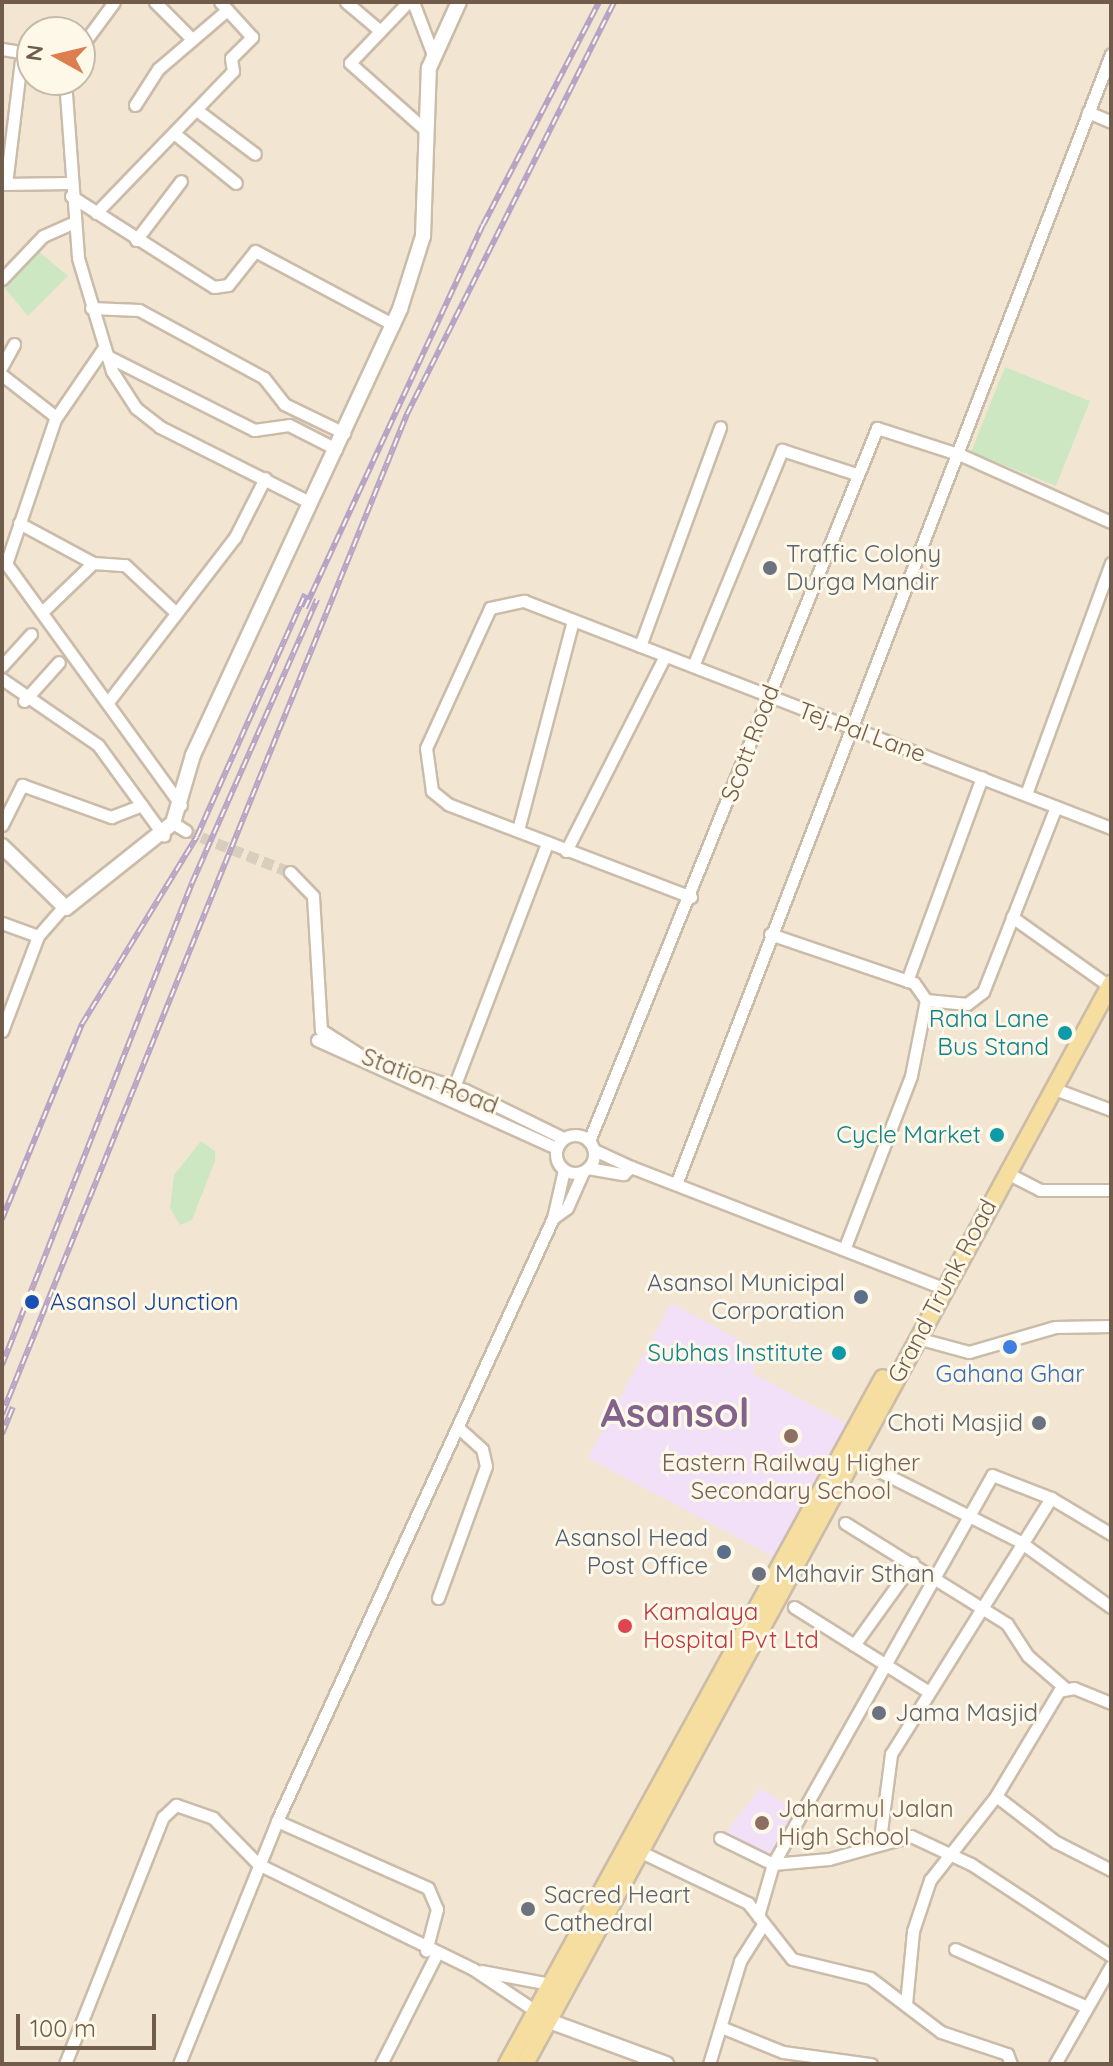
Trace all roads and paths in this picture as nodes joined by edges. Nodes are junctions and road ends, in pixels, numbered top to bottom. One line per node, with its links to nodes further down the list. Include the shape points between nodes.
1 (114, 2): 7 (street)
2 (155, 2): 9 (street)
3 (346, 2): 8 (street)
4 (410, 2): 8 (street); 10 (street)
5 (224, 6): 9 (street); 15 (street, via 251,39)
6 (457, 6): 10 (street)
7 (96, 26)
8 (378, 29): 18 (street, via 351,56 352,67)
9 (192, 39): 14 (street, via 155,72)
10 (432, 52): 18 (street)
11 (1111, 54): 16 (street)
12 (19, 96): 24 (street)
13 (66, 96): 22 (street)
14 (135, 105)
15 (198, 111): 19 (street); 20 (street)
16 (1088, 112): 17 (street); 40 (street)
17 (1111, 122)
18 (423, 128): 31 (street, via 423,236)
19 (175, 134): 23 (street); 26 (street)
20 (255, 154)
21 (181, 181): 28 (street)
22 (70, 183): 24 (street); 25 (street)
23 (236, 183)
24 (4, 184)
25 (71, 196): 26 (street); 27 (street)
26 (96, 213): 28 (street)
27 (74, 222): 29 (street, via 43,236); 30 (street)
28 (136, 240): 31 (street, via 219,288 255,251)
29 (2, 279)
30 (91, 308): 33 (street); 38 (street, via 139,310 264,378 284,404)
31 (394, 325): 38 (street)
32 (14, 344): 34 (street)
33 (104, 352): 36 (street); 39 (street, via 254,430 289,425); 42 (street, via 149,419)
34 (2, 366)
35 (2, 375): 36 (street)
36 (56, 417): 45 (street)
37 (720, 427): 53 (street)
38 (344, 433): 39 (street)
39 (336, 449): 43 (street)
40 (961, 455): 41 (street, Scott Road, via 880,426); 44 (street); 62 (street)
41 (856, 474): 57 (street, via 782,450); 59 (street, Scott Road)
42 (265, 478): 43 (street); 49 (street, via 235,537)
43 (309, 502): 66 (street, via 193,755)
44 (1111, 522)
45 (19, 523): 46 (street); 47 (street)
46 (4, 561): 50 (street)
47 (93, 563): 49 (street, via 125,565); 50 (street)
48 (1111, 563): 64 (street)
49 (174, 611): 61 (street, via 151,655)
50 (42, 612): 61 (street)
51 (573, 621): 53 (street, Tej Pal Lane); 70 (street); 70 (street, Tej Pal Lane, via 524,601 501,601 483,616 424,760 439,798)
52 (31, 634): 56 (street)
53 (640, 646): 54 (street, Tej Pal Lane)
54 (665, 656): 57 (street, Tej Pal Lane); 74 (street)
55 (59, 662): 60 (street)
56 (2, 666)
57 (693, 666): 59 (street, Tej Pal Lane)
58 (2, 679): 60 (street)
59 (767, 697): 62 (street, Tej Pal Lane); 76 (street, Scott Road)
60 (24, 701): 65 (street, via 98,745)
61 (108, 702): 66 (street)
62 (852, 728): 63 (street, Tej Pal Lane); 80 (street)
63 (982, 777): 64 (street, Tej Pal Lane); 82 (street)
64 (1026, 794): 67 (street, Tej Pal Lane)
65 (142, 805): 68 (street, via 111,817 22,785); 71 (street)
66 (181, 805): 71 (street, via 180,827)
67 (1056, 807): 69 (street, Tej Pal Lane); 78 (street)
68 (2, 825)
69 (1111, 828)
70 (518, 830): 72 (street)
71 (164, 837): 77 (street)
72 (547, 843): 74 (street); 87 (street)
73 (2, 846): 77 (street)
74 (566, 851): 76 (street)
75 (290, 872): 86 (street, via 313,896)
76 (691, 897): 91 (street, Scott Road)
77 (62, 908): 81 (street)
78 (1012, 917): 83 (street); 84 (street, via 976,1000)
79 (2, 923): 81 (street)
80 (770, 934): 82 (street); 96 (street)
81 (38, 936): 85 (street)
82 (907, 981): 84 (street)
83 (1110, 985): 88 (main road, Grand Trunk Road)
84 (926, 1000): 99 (street, via 911,1076)
85 (2, 1031)
86 (319, 1035): 87 (street, Station Road, via 365,1058); 90 (street, Station Road)
87 (454, 1087): 90 (street, Station Road)
88 (1052, 1088): 89 (street); 95 (main road, Grand Trunk Road)
89 (1111, 1110)
90 (559, 1143): 91 (street); 93 (street)
91 (592, 1145): 92 (street); 94 (street, Scott Road)
92 (631, 1167): 94 (street, via 623,1174); 96 (street)
93 (564, 1170): 94 (street); 98 (street)
94 (586, 1170): 98 (street, Scott Road, via 567,1208)
95 (1007, 1173): 97 (street, via 1051,1192); 100 (main road, Grand Trunk Road)
96 (678, 1179): 99 (street)
97 (1111, 1190)
98 (553, 1218): 103 (street)
99 (845, 1247): 100 (street)
100 (941, 1286): 102 (main road, Grand Trunk Road); 136 (main road)
101 (1111, 1326): 102 (street, via 1055,1327 969,1352)
102 (917, 1338): 125 (main road, Grand Trunk Road)
103 (459, 1428): 112 (street, via 482,1449 486,1466); 122 (street)
104 (873, 1468): 106 (street)
105 (1051, 1498): 106 (street, via 992,1475); 108 (street); 109 (street)
106 (969, 1517): 109 (street); 111 (street)
107 (845, 1523): 110 (street)
108 (1111, 1534)
109 (1019, 1541): 114 (street); 115 (street)
110 (913, 1563): 111 (street); 116 (street)
111 (935, 1576): 114 (street); 117 (street)
112 (438, 1598)
113 (794, 1607): 116 (street)
114 (978, 1607): 118 (street, via 1007,1624 1028,1656); 119 (street)
115 (1111, 1607)
116 (854, 1645): 117 (street)
117 (885, 1664): 119 (street); 128 (street)
118 (1065, 1688): 120 (street); 121 (street)
119 (926, 1690): 124 (street, via 886,1767)
120 (1111, 1703)
121 (996, 1796): 126 (street); 129 (street, via 1056,1842)
122 (277, 1821): 127 (street); 132 (street, via 428,1888 437,1909)
123 (720, 1838): 128 (street)
124 (880, 1839): 126 (street, via 911,1836); 128 (street, via 829,1859)
125 (639, 1851): 130 (street, via 734,1894); 139 (main road, Grand Trunk Road)
126 (951, 1853): 133 (street); 137 (street, via 930,1880 913,1931)
127 (258, 1864): 132 (street); 141 (street, via 205,1813 186,1805 169,1809); 142 (street)
128 (773, 1864): 130 (street)
129 (1111, 1870)
130 (760, 1921): 137 (street, via 792,1959 870,1978); 140 (street, via 740,1961)
131 (955, 1949): 138 (street)
132 (431, 1953): 135 (street); 143 (street)
133 (1111, 1956)
134 (1111, 1966): 138 (street)
135 (473, 1969): 136 (street); 139 (street)
136 (550, 1984): 139 (main road)
137 (906, 2004): 149 (street, via 941,2032 1007,2054)
138 (1087, 2007): 150 (street)
139 (542, 2016): 144 (main road); 145 (main road, Grand Trunk Road); 146 (street)
140 (721, 2027): 147 (street); 148 (street, via 783,2052)
141 (65, 2064)
142 (179, 2064)
143 (381, 2064)
144 (507, 2064)
145 (525, 2064)
146 (666, 2064)
147 (709, 2064)
148 (871, 2064)
149 (1011, 2064)
150 (1055, 2064)

